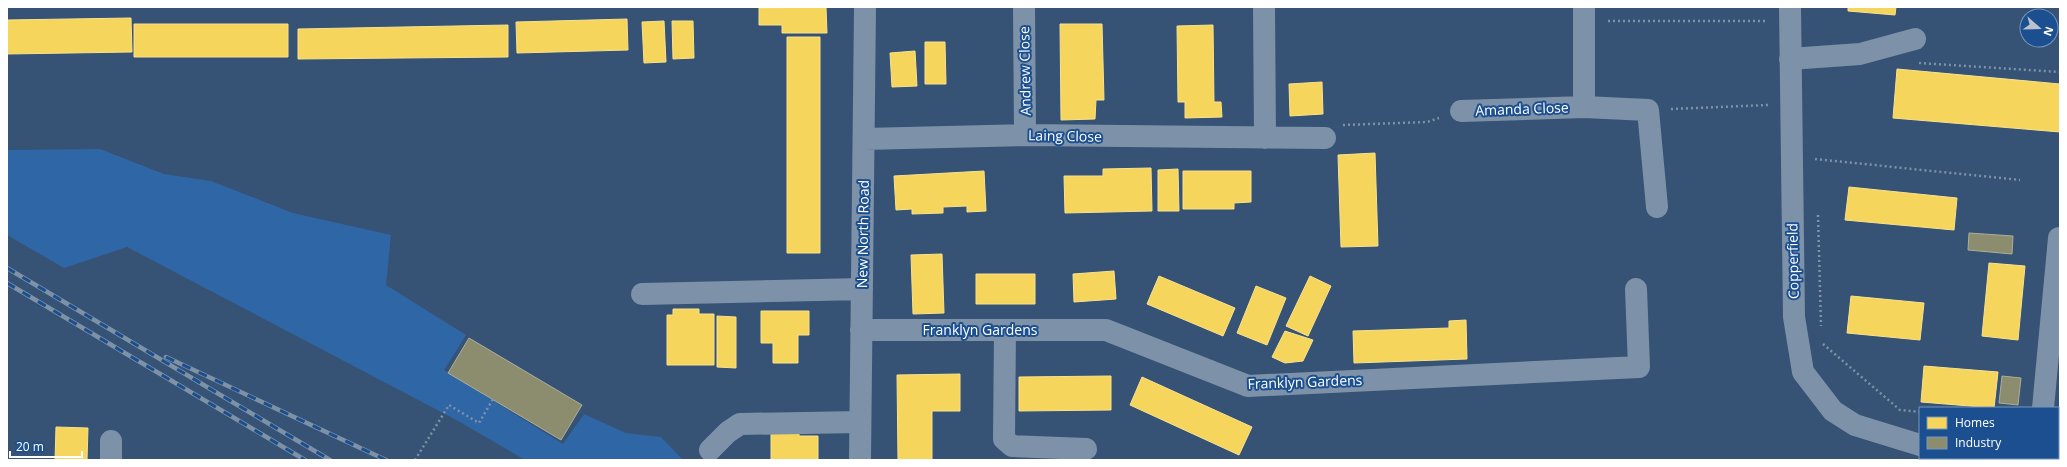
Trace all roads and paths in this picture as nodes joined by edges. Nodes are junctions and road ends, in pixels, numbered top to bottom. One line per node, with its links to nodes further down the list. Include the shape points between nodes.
1 (864, 7): 17 (street, New North Road)
2 (1024, 7): 14 (street, Andrew Close)
3 (1264, 7): 15 (street)
4 (1585, 14): 5 (path); 11 (street, Amanda Close)
5 (1791, 14): 7 (street, Copperfield)
6 (1915, 39): 7 (street, via 1860,54)
7 (1790, 59): 10 (street, Copperfield)
8 (1918, 63): 9 (path)
9 (2060, 72)
10 (1790, 104): 12 (path); 38 (street, Copperfield, via 1794,317 1803,372 1833,410 1855,425)
11 (1584, 107): 12 (street, Amanda Close); 13 (street, Amanda Close)
12 (1648, 110): 22 (street)
13 (1461, 111): 16 (path, via 1427,122 1337,125)
14 (1026, 136): 15 (street, Laing Close); 17 (street, Laing Close)
15 (1265, 138): 16 (street, Laing Close)
16 (1325, 138)
17 (864, 139): 25 (street, New North Road)
18 (1814, 151): 19 (path)
19 (1814, 159): 20 (path); 21 (path)
20 (1815, 167)
21 (2020, 180)
22 (1657, 207)
23 (1818, 213): 30 (path)
24 (2060, 238): 33 (street)
25 (862, 289): 27 (street); 28 (street, New North Road)
26 (1636, 289): 29 (street, Franklyn Gardens, via 1639,367 1248,386 1106,330)
27 (642, 294)
28 (861, 330): 29 (street, Franklyn Gardens); 35 (street, New North Road)
29 (1005, 330): 36 (street, via 1004,439 1012,446)
30 (1821, 334)
31 (1821, 342): 34 (path, via 1900,410)
32 (493, 399): 39 (path, via 479,422 449,405)
33 (2043, 407)
34 (1919, 412)
35 (860, 422): 37 (street, via 740,424); 40 (street, New North Road)
36 (1086, 449)
37 (710, 450)
38 (1918, 450)
39 (415, 460)
40 (860, 460)

